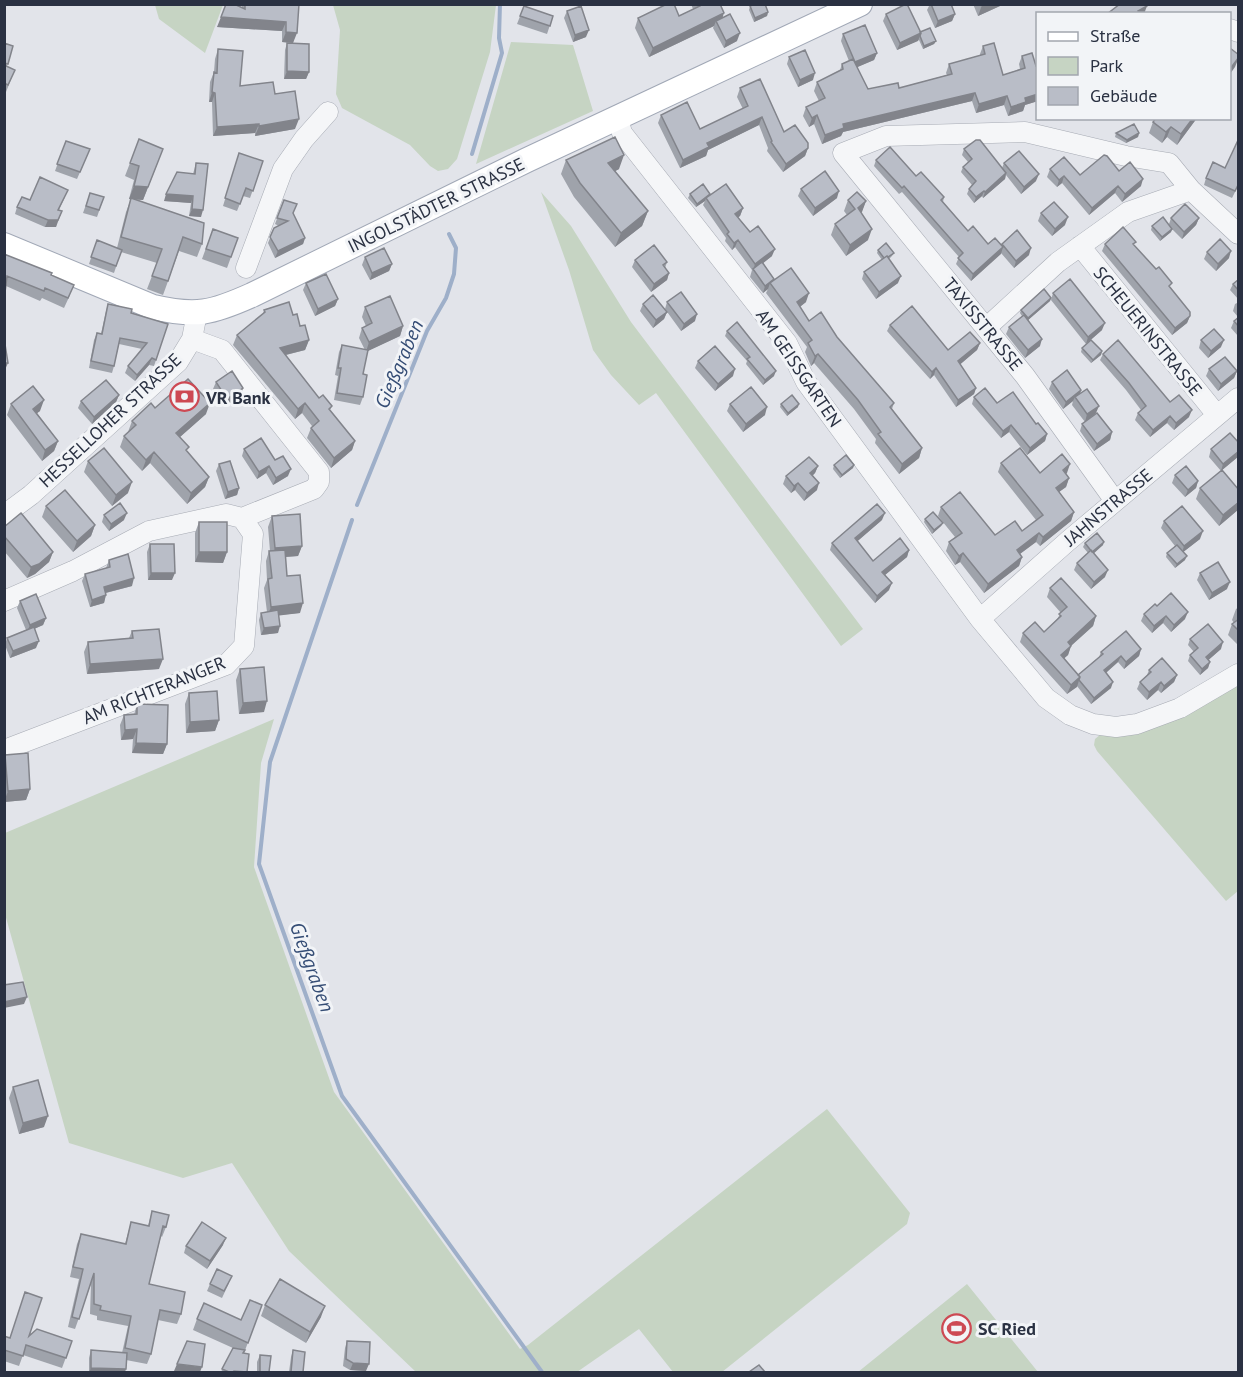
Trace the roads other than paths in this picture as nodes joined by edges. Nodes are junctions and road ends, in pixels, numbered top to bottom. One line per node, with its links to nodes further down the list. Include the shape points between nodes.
1 (860, 4): 3 (main road, INGOLSTÄDTER STRASSE)
2 (328, 112): 8 (street, via 283,169)
3 (618, 118): 9 (main road, INGOLSTÄDTER STRASSE, via 252,295); 18 (street, AM GEISSGARTEN, via 622,133 787,343 806,382)
4 (1191, 190): 5 (street); 7 (street, via 1128,212); 10 (street, TAXISSTRASSE, via 1169,163 1025,132 886,136 843,153)
5 (1239, 234)
6 (4, 245): 9 (main road, INGOLSTÄDTER STRASSE, via 153,307)
7 (1080, 246): 10 (street); 13 (street, SCHEUERINSTRASSE)
8 (246, 268)
9 (197, 314): 11 (street, HESSELLOHER STRASSE)
10 (986, 328): 14 (street, TAXISSTRASSE)
11 (192, 339): 15 (street, HESSELLOHER STRASSE, via 178,362); 16 (street, via 222,350 319,472 314,489)
12 (1239, 398): 13 (street, JAHNSTRASSE)
13 (1217, 415): 14 (street, JAHNSTRASSE)
14 (1115, 501): 18 (street, JAHNSTRASSE)
15 (4, 514)
16 (242, 518): 17 (street, via 226,514 149,531); 20 (street, AM RICHTERANGER, via 254,534 244,646 226,665)
17 (4, 601)
18 (980, 619): 19 (street, AM GEISSGARTEN, via 1046,698 1079,720 1093,724 1116,727 1155,719)
19 (1239, 674)
20 (4, 750)

